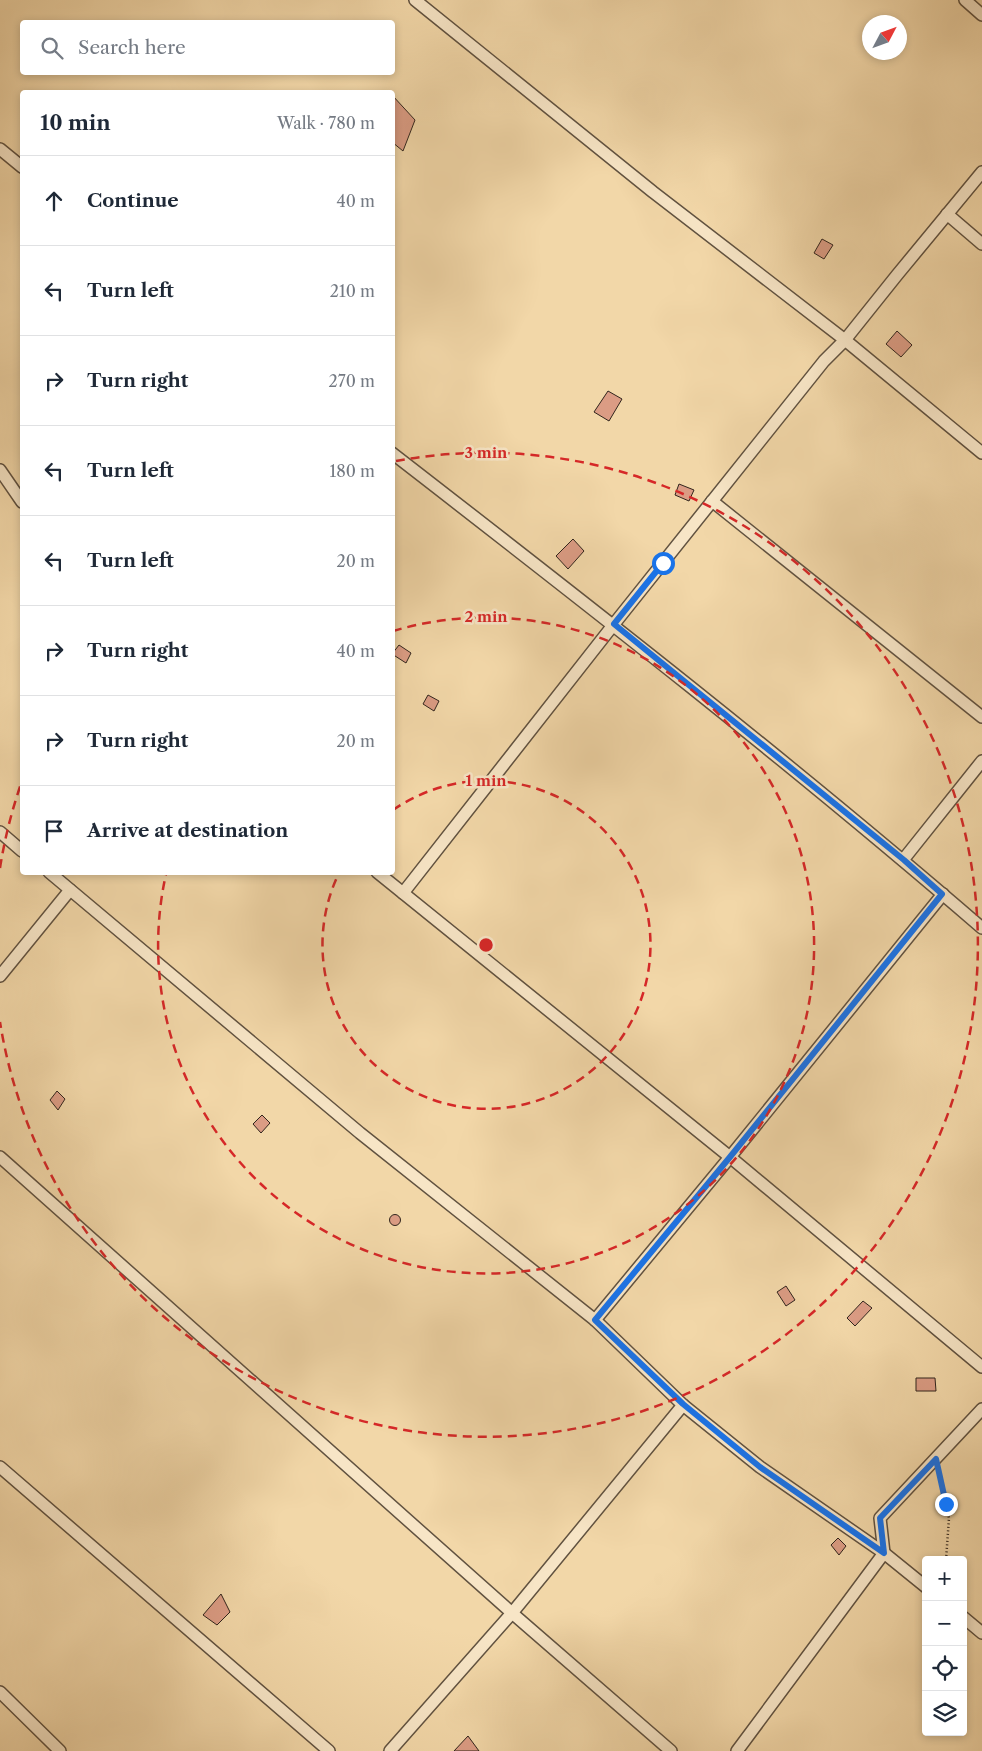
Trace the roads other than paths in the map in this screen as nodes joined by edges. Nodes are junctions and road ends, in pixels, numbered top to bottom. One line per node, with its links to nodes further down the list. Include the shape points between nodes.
1 (415, 0): 9 (street, via 653,192)
2 (966, 0): 3 (street)
3 (982, 15)
4 (0, 149): 5 (street)
5 (20, 165)
6 (982, 172): 7 (street)
7 (947, 214): 8 (street); 9 (street)
8 (982, 244)
9 (845, 340): 10 (street); 14 (street, via 824,361)
10 (982, 453)
11 (395, 455): 15 (street)
12 (0, 470): 13 (street)
13 (20, 499)
14 (712, 501): 15 (street); 16 (street)
15 (614, 624): 20 (street); 24 (street)
16 (982, 717)
17 (982, 760): 20 (street)
18 (0, 832): 19 (street)
19 (20, 848)
20 (904, 860): 25 (street)
21 (52, 875): 23 (street)
22 (381, 875): 24 (street)
23 (70, 890): 27 (street); 30 (street, via 360,1133)
24 (403, 893): 29 (street)
25 (942, 894): 26 (street); 29 (street)
26 (982, 928)
27 (0, 976)
28 (0, 1157): 37 (street)
29 (730, 1157): 30 (street); 31 (street)
30 (595, 1320): 32 (street)
31 (982, 1366)
32 (683, 1404): 35 (street, via 760,1467); 37 (street)
33 (982, 1410): 35 (street, via 880,1518)
34 (0, 1467): 42 (street)
35 (884, 1553): 36 (street); 45 (street)
36 (922, 1584)
37 (512, 1613): 43 (street); 44 (street)
38 (967, 1620): 39 (street)
39 (982, 1633)
40 (0, 1692): 41 (street)
41 (60, 1751)
42 (329, 1751)
43 (390, 1751)
44 (671, 1751)
45 (737, 1751)

